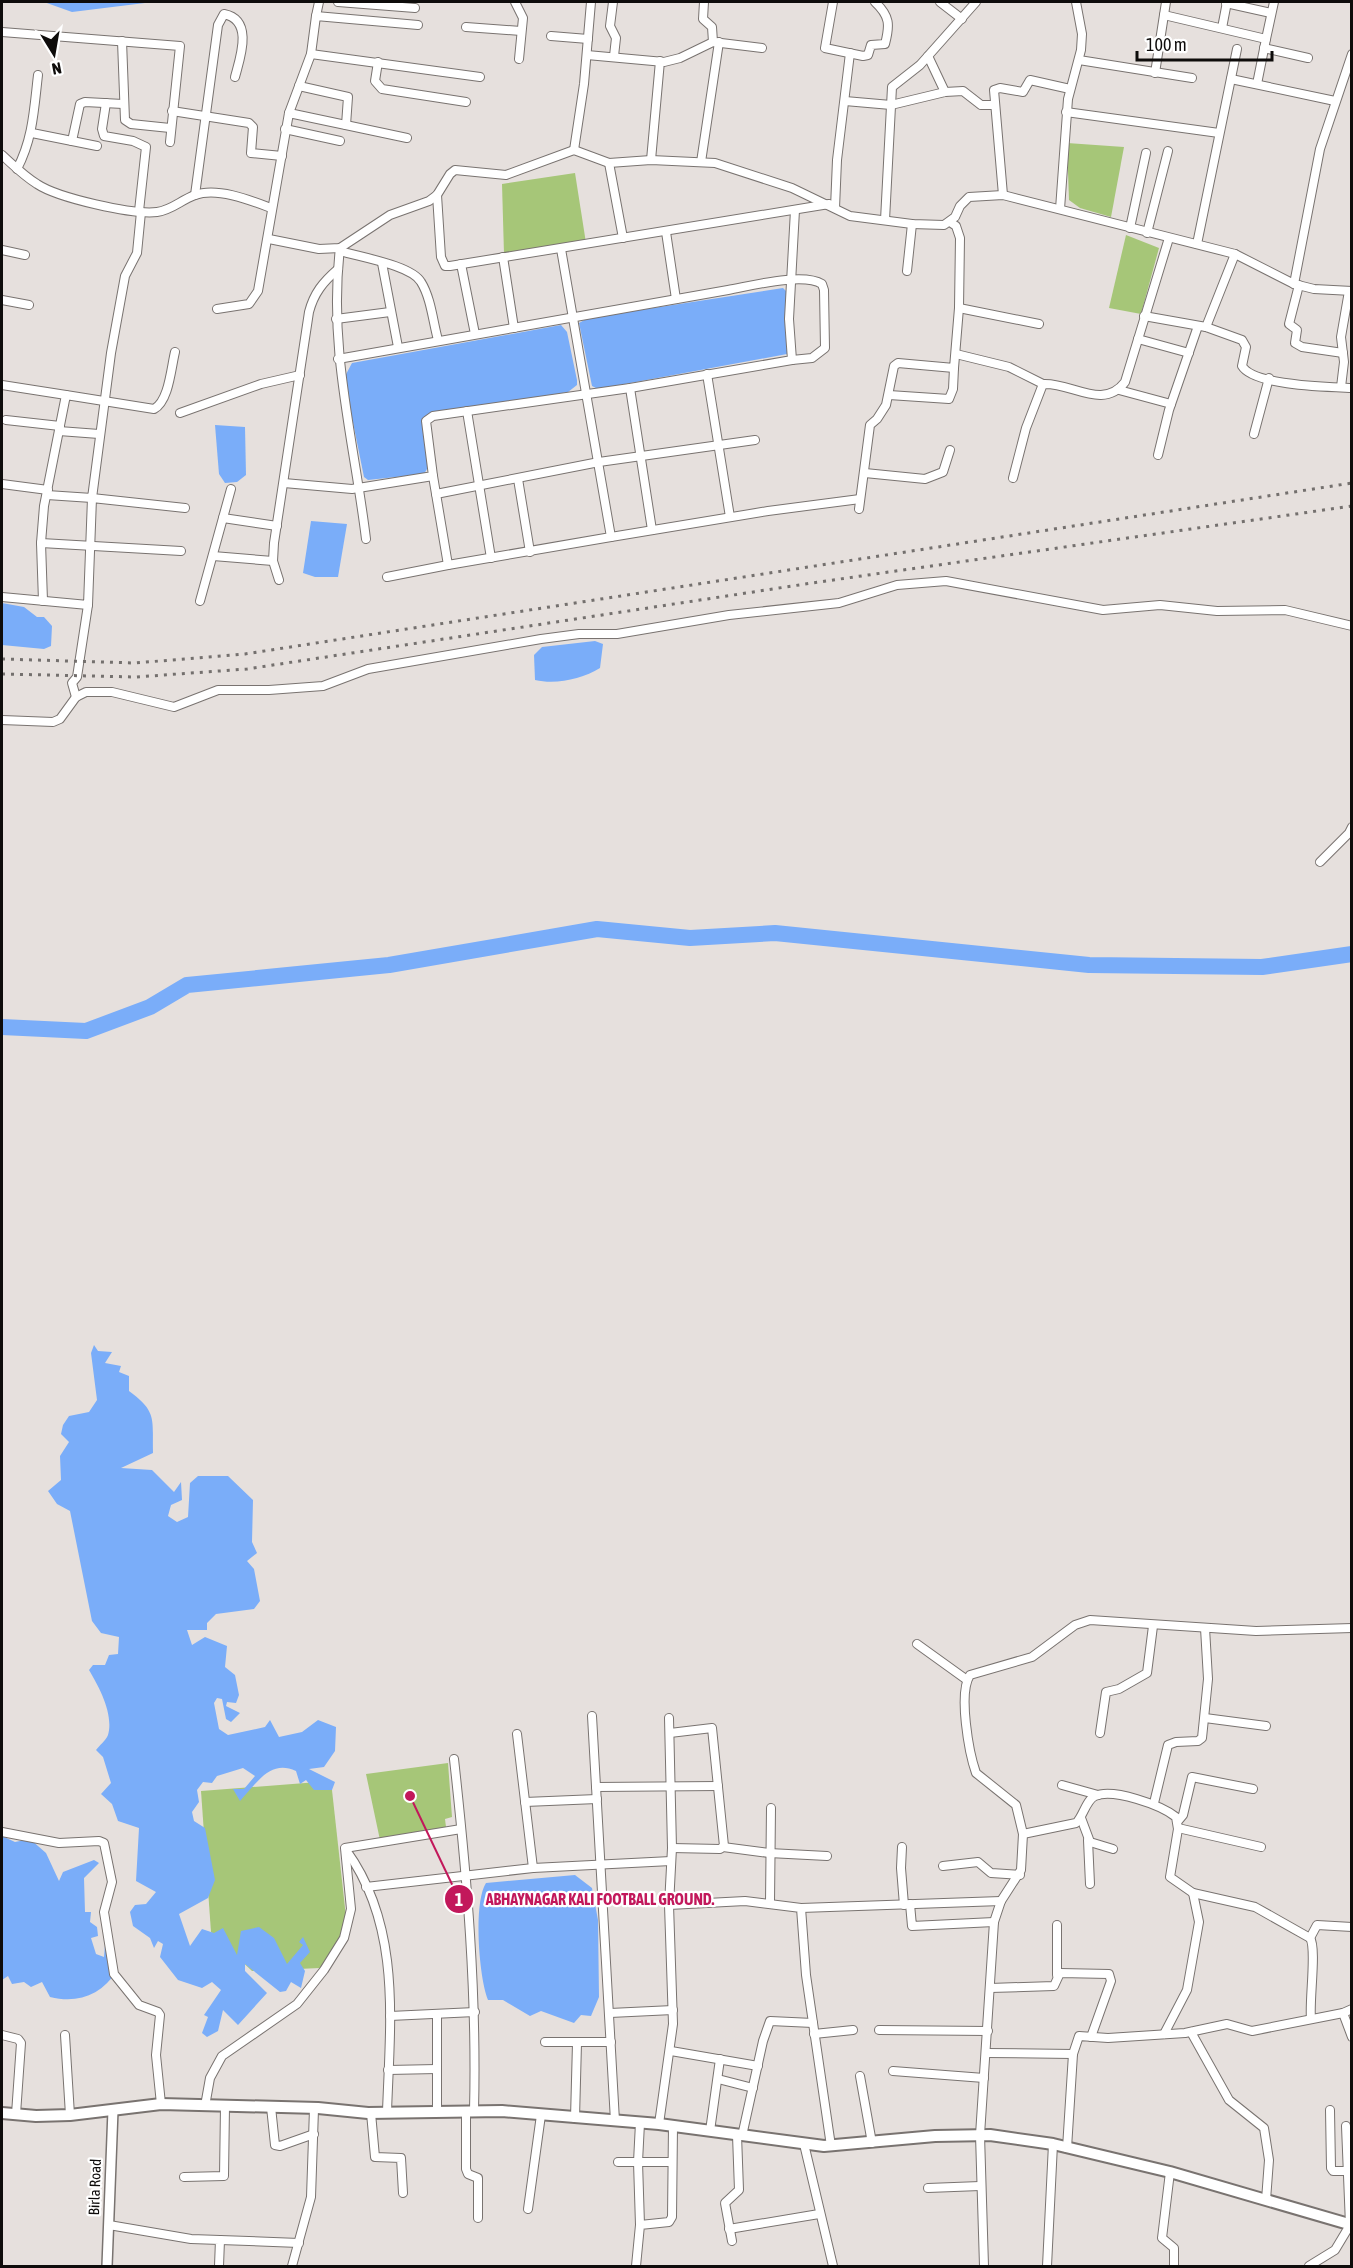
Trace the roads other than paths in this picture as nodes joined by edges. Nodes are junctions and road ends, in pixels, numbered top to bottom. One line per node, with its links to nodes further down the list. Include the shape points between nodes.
1 (319, 2): 18 (street)
2 (338, 2): 15 (street)
3 (515, 2): 23 (street, via 522,15)
4 (591, 2): 26 (street)
5 (613, 2): 37 (street, via 610,26 616,38)
6 (705, 2): 29 (street, via 703,19 712,27)
7 (833, 2): 33 (street, via 825,45 827,49)
8 (875, 2): 33 (street, via 889,19 885,44 871,45 866,56)
9 (940, 2): 19 (street)
10 (975, 2): 19 (street)
11 (1076, 2): 41 (street, via 1082,34)
12 (1166, 2): 17 (street)
13 (1227, 2): 16 (street); 22 (street)
14 (1274, 2): 16 (street)
15 (415, 8)
16 (1272, 13): 27 (street)
17 (1164, 15): 22 (street); 45 (street)
18 (316, 16): 20 (street); 34 (street)
19 (962, 19): 38 (street)
20 (418, 25)
21 (466, 27): 23 (street)
22 (1222, 28): 27 (street)
23 (521, 31): 40 (street)
24 (2, 32): 28 (street)
25 (551, 36): 26 (street)
26 (588, 39): 36 (street)
27 (1266, 39): 32 (street)
28 (122, 41): 59 (street); 62 (street, via 180,46)
29 (716, 42): 30 (street); 42 (street, via 680,58); 82 (street)
30 (762, 48)
31 (1237, 48): 50 (street)
32 (1264, 48): 39 (street); 51 (street)
33 (850, 53): 55 (street)
34 (311, 54): 43 (street); 52 (street)
35 (1352, 54): 44 (street)
36 (587, 55): 37 (street); 76 (street)
37 (614, 56): 42 (street)
38 (928, 56): 54 (street); 60 (street, via 892,87)
39 (1308, 58)
40 (519, 59)
41 (1079, 60): 45 (street); 53 (street)
42 (660, 61): 81 (street)
43 (378, 62): 47 (street); 57 (street, via 375,81 382,89)
44 (1348, 70): 56 (street)
45 (1155, 73): 49 (street)
46 (38, 75): 69 (street)
47 (480, 76)
48 (235, 77): 65 (street, via 243,34 232,17 224,14 218,26)
49 (1192, 78)
50 (1231, 79): 51 (street); 70 (street)
51 (1257, 84): 56 (street)
52 (299, 86): 64 (street); 66 (street, via 348,97)
53 (1070, 89): 61 (street, via 1030,80 1023,92 996,88); 63 (street)
54 (945, 92): 60 (street); 61 (street, via 963,91 981,105)
55 (844, 101): 60 (street); 88 (street)
56 (1335, 101): 114 (street, via 1315,172)
57 (466, 102)
58 (106, 103): 59 (street); 72 (street, via 80,104); 92 (street, via 102,129 105,136 146,147)
59 (123, 104): 67 (street, via 127,122)
60 (891, 105): 93 (street)
61 (995, 105): 87 (street)
62 (172, 111): 65 (street); 67 (street)
63 (1066, 112): 70 (street); 90 (street)
64 (289, 113): 66 (street); 68 (street)
65 (205, 116): 80 (street, via 252,124 251,153); 85 (street)
66 (346, 125): 71 (street)
67 (170, 128): 74 (street)
68 (285, 129): 73 (street); 80 (street)
69 (32, 133): 72 (street); 84 (street)
70 (1219, 133): 102 (street)
71 (407, 138)
72 (72, 141): 75 (street)
73 (340, 141)
74 (170, 142)
75 (97, 147)
76 (574, 150): 83 (street); 86 (street, via 506,175 456,170)
77 (1168, 150): 98 (street)
78 (1146, 153): 96 (street)
79 (2, 155): 84 (street)
80 (282, 156): 89 (street)
81 (651, 160): 82 (street); 83 (street)
82 (701, 162): 88 (street, via 792,188)
83 (609, 164): 99 (street)
84 (16, 169): 92 (street, via 54,193)
85 (195, 195): 89 (street, via 215,193); 92 (street, via 160,212)
86 (437, 195): 105 (street, via 390,215); 110 (street, via 442,261 447,266)
87 (1003, 195): 90 (street); 94 (street, via 969,197)
88 (832, 206): 91 (street); 93 (street, via 850,216)
89 (271, 208): 101 (street)
90 (1060, 209): 96 (street)
91 (795, 210): 97 (street); 113 (street)
92 (140, 212): 151 (street, via 137,253 125,276)
93 (885, 220): 95 (street)
94 (950, 222): 95 (street); 119 (street, via 960,238)
95 (912, 224): 112 (street)
96 (1130, 228): 98 (street)
97 (666, 232): 99 (street); 116 (street)
98 (1147, 233): 100 (street)
99 (623, 238): 103 (street)
100 (1169, 238): 102 (street); 122 (street)
101 (269, 239): 105 (street); 120 (street, via 255,298 241,307)
102 (1197, 244): 106 (street)
103 (561, 249): 108 (street); 123 (street)
104 (2, 250): 107 (street)
105 (340, 250): 109 (street); 111 (street)
106 (1234, 254): 114 (street); 126 (street)
107 (25, 255)
108 (503, 257): 110 (street); 127 (street)
109 (382, 263): 121 (street); 130 (street, via 409,272 422,283)
110 (461, 264): 128 (street)
111 (338, 269): 124 (street); 140 (street, via 312,297)
112 (907, 272)
113 (791, 280): 116 (street); 137 (street); 137 (street, via 815,280 822,284 826,345 819,356)
114 (1296, 285): 115 (street); 134 (street, via 1289,324 1297,330 1295,343)
115 (1350, 291): 134 (street, via 1341,337)
116 (676, 299): 123 (street)
117 (2, 300): 118 (street)
118 (29, 305)
119 (959, 308): 125 (street); 135 (street)
120 (217, 309)
121 (390, 312): 124 (street); 131 (street)
122 (1144, 316): 126 (street); 129 (street)
123 (573, 318): 127 (street); 148 (street)
124 (336, 319): 136 (street)
125 (1039, 324)
126 (1202, 326): 133 (street); 141 (street, via 1246,342 1244,370)
127 (514, 328): 128 (street)
128 (475, 334): 130 (street)
129 (1138, 339): 133 (street); 147 (street)
130 (438, 340): 131 (street)
131 (398, 347): 136 (street)
132 (175, 352): 151 (street, via 160,406 145,410)
133 (1189, 353): 152 (street)
134 (1343, 353): 144 (street)
135 (956, 354): 138 (street); 142 (street, via 1009,367)
136 (338, 359): 172 (street, via 351,455)
137 (792, 360): 139 (street)
138 (954, 368): 150 (street, via 896,364); 150 (street, via 950,399)
139 (707, 374): 145 (street); 160 (street)
140 (300, 375): 154 (street, via 261,384); 169 (street)
141 (1269, 378): 144 (street, via 1306,386); 158 (street)
142 (1043, 384): 147 (street, via 1104,396); 167 (street)
143 (2, 385): 149 (street)
144 (1341, 387): 146 (street)
145 (630, 388): 148 (street); 163 (street)
146 (1352, 388)
147 (1119, 390): 152 (street)
148 (588, 392): 153 (street); 164 (street)
149 (66, 395): 151 (street); 156 (street)
150 (890, 395): 165 (street, via 878,419 870,425)
151 (104, 400): 157 (street)
152 (1172, 404): 162 (street)
153 (467, 411): 166 (street, via 433,416 426,421); 171 (street)
154 (180, 413)
155 (6, 420): 156 (street)
156 (60, 429): 157 (street); 174 (street)
157 (99, 434): 176 (street)
158 (1254, 434)
159 (755, 440): 160 (street)
160 (718, 446): 163 (street); 180 (street)
161 (950, 450): 165 (street, via 943,472 932,478)
162 (1158, 455)
163 (640, 457): 164 (street); 183 (street)
164 (599, 462): 168 (street); 184 (street)
165 (865, 473): 177 (street)
166 (433, 476): 172 (street); 175 (street)
167 (1013, 478)
168 (518, 479): 171 (street); 189 (street)
169 (284, 483): 172 (street); 182 (street)
170 (2, 484): 174 (street)
171 (479, 486): 175 (street); 191 (street)
172 (360, 488): 185 (street)
173 (231, 489): 181 (street)
174 (47, 492): 176 (street); 186 (street)
175 (436, 494): 193 (street)
176 (92, 498): 178 (street); 187 (street)
177 (860, 499): 179 (street); 180 (street)
178 (185, 508)
179 (859, 509)
180 (730, 517): 183 (street)
181 (223, 518): 182 (street); 190 (street)
182 (277, 526): 192 (street)
183 (652, 530): 184 (street)
184 (611, 537): 189 (street)
185 (366, 538)
186 (41, 543): 187 (street); 197 (street)
187 (89, 544): 188 (street); 199 (street)
188 (181, 551)
189 (530, 552): 191 (street)
190 (213, 556): 192 (street); 198 (street)
191 (491, 558): 193 (street)
192 (273, 561): 195 (street)
193 (448, 565): 194 (street)
194 (387, 577)
195 (279, 580)
196 (2, 597): 197 (street)
197 (43, 601): 199 (street)
198 (200, 601)
199 (88, 605): 201 (street, via 77,677 72,683)
200 (1352, 626): 201 (street, via 1285,610 1217,611 1160,605 1103,610 946,581 897,585 839,603 729,615 617,634 541,639 368,669 323,686 218,690 174,707 100,691)
201 (76, 697): 202 (street, via 60,719 53,722)
202 (2, 720)
203 (1352, 827): 204 (street)
204 (1320, 862)
205 (1153, 1626): 206 (street); 209 (street, via 1084,1622 1032,1657 970,1675); 215 (street, via 1148,1671 1119,1689 1106,1692)
206 (1205, 1628): 207 (street); 212 (street, via 1208,1679)
207 (1352, 1628)
208 (916, 1644): 209 (street)
209 (967, 1680): 232 (street, via 963,1696 976,1773 1016,1805)
210 (592, 1716): 221 (street)
211 (669, 1718): 214 (street)
212 (1204, 1718): 213 (street); 226 (street, via 1200,1741 1168,1745)
213 (1266, 1726)
214 (669, 1733): 218 (street); 220 (street, via 712,1728)
215 (1100, 1733)
216 (517, 1734): 225 (street)
217 (454, 1759): 230 (street)
218 (671, 1785): 220 (street); 221 (street); 238 (street)
219 (1062, 1785): 223 (street)
220 (718, 1786): 235 (street)
221 (596, 1787): 224 (street)
222 (1253, 1789): 229 (street, via 1192,1777)
223 (1098, 1795): 226 (street); 228 (street, via 1092,1798)
224 (597, 1799): 225 (street); 243 (street)
225 (525, 1802): 245 (street)
226 (1154, 1803): 229 (street, via 1175,1816)
227 (771, 1808): 240 (street)
228 (1081, 1818): 232 (street, via 1076,1823); 233 (street)
229 (1178, 1825): 237 (street); 250 (street, via 1171,1879)
230 (461, 1829): 234 (street); 247 (street)
231 (2, 1832): 296 (street, via 59,1843 104,1843 112,1882 104,1912 111,1963 117,1980 139,2005 160,2015 156,2055)
232 (1023, 1834): 246 (street)
233 (1088, 1840): 239 (street); 248 (street)
234 (344, 1847): 249 (street); 297 (street, via 351,1909 344,1938 297,2004 222,2056 210,2078)
235 (723, 1847): 238 (street); 240 (street)
236 (902, 1847): 253 (street)
237 (1261, 1847)
238 (672, 1848): 242 (street)
239 (1113, 1849)
240 (769, 1854): 241 (street); 252 (street)
241 (827, 1856)
242 (671, 1861): 243 (street); 254 (street)
243 (600, 1865): 245 (street); 265 (street)
244 (943, 1866): 246 (street, via 978,1862 991,1873)
245 (533, 1868): 247 (street)
246 (1020, 1875): 251 (street)
247 (466, 1876): 249 (street); 264 (street)
248 (1090, 1884)
249 (366, 1887): 268 (street, via 386,1946)
250 (1192, 1893): 259 (street, via 1256,1907); 276 (street, via 1199,1922 1186,1990)
251 (1001, 1901): 253 (street); 256 (street)
252 (770, 1902): 254 (street); 255 (street)
253 (907, 1904): 255 (street); 256 (street, via 912,1926)
254 (669, 1905): 263 (street)
255 (801, 1908): 270 (street)
256 (994, 1922): 261 (street)
257 (1057, 1926): 260 (street)
258 (1352, 1928): 259 (street, via 1317,1925)
259 (1310, 1938): 269 (street, via 1314,1951)
260 (1057, 1975): 261 (street, via 1054,1986); 279 (street, via 1111,1976)
261 (990, 1988): 273 (street)
262 (1352, 2009): 266 (street)
263 (673, 2010): 265 (street); 284 (street)
264 (475, 2012): 267 (street); 304 (street)
265 (610, 2013): 282 (street)
266 (1343, 2013): 269 (street); 280 (street)
267 (437, 2014): 268 (street); 289 (street)
268 (390, 2016): 290 (street)
269 (1311, 2019): 274 (street, via 1252,2031 1227,2024)
270 (813, 2024): 275 (street); 288 (street, via 770,2021)
271 (854, 2030): 275 (street)
272 (879, 2030): 273 (street)
273 (988, 2031): 285 (street)
274 (1191, 2032): 276 (street); 336 (street, via 1229,2100 1264,2128 1269,2160)
275 (814, 2034): 324 (street)
276 (1164, 2034): 279 (street)
277 (2, 2035): 308 (street, via 21,2043)
278 (65, 2035): 309 (street)
279 (1091, 2037): 286 (street, via 1078,2037)
280 (1352, 2037)
281 (545, 2042): 283 (street)
282 (611, 2042): 283 (street); 312 (street)
283 (577, 2043): 311 (street)
284 (670, 2051): 287 (street); 314 (street)
285 (986, 2053): 286 (street); 293 (street)
286 (1073, 2054): 325 (street)
287 (720, 2059): 288 (street); 294 (street)
288 (758, 2066): 295 (street)
289 (437, 2069): 290 (street); 303 (street)
290 (388, 2070): 305 (street)
291 (893, 2071): 293 (street)
292 (860, 2076): 321 (street)
293 (984, 2078): 320 (street)
294 (718, 2079): 295 (street); 317 (street)
295 (753, 2088): 319 (street)
296 (161, 2104): 297 (main road); 301 (main road)
297 (205, 2106): 298 (main road)
298 (225, 2106): 299 (main road); 332 (street, via 224,2176)
299 (271, 2107): 300 (main road); 318 (street, via 275,2145)
300 (314, 2109): 307 (main road); 318 (street)
301 (113, 2110): 309 (main road); 340 (street, Birla Road)
302 (1330, 2110): 330 (street, via 1331,2168)
303 (437, 2111): 304 (main road); 305 (main road)
304 (470, 2111): 310 (main road); 339 (street, via 466,2169 478,2178)
305 (387, 2112): 307 (main road)
306 (2, 2113): 308 (main road)
307 (371, 2113): 335 (street, via 375,2157 402,2159)
308 (16, 2114): 309 (main road)
309 (70, 2115)
310 (541, 2115): 311 (main road); 337 (street)
311 (575, 2118): 312 (main road)
312 (615, 2121): 313 (main road)
313 (640, 2123): 314 (main road); 328 (street)
314 (659, 2124): 315 (main road)
315 (673, 2126): 317 (main road); 329 (street)
316 (1346, 2126): 326 (street)
317 (710, 2131): 319 (main road)
318 (314, 2134): 346 (street, via 311,2198)
319 (739, 2135): 322 (main road); 343 (street, via 739,2190 725,2203)
320 (980, 2135): 321 (main road); 323 (main road); 333 (street)
321 (872, 2143): 324 (main road)
322 (804, 2144): 324 (main road); 338 (street)
323 (1053, 2144): 325 (main road); 353 (street)
324 (831, 2145)
325 (1066, 2148): 331 (main road)
326 (1350, 2158): 330 (street)
327 (618, 2162): 328 (street)
328 (638, 2162): 329 (street); 341 (street)
329 (671, 2162): 341 (street, via 671,2219)
330 (1349, 2171): 342 (street)
331 (1170, 2172): 336 (main road); 354 (street, via 1162,2238 1174,2248)
332 (184, 2176)
333 (980, 2186): 334 (street); 352 (street)
334 (927, 2188)
335 (403, 2193)
336 (1266, 2200): 342 (main road)
337 (528, 2210)
338 (819, 2214): 343 (street); 351 (street)
339 (478, 2218)
340 (109, 2225): 344 (street); 347 (street, Birla Road)
341 (640, 2225): 350 (street)
342 (1351, 2225): 355 (street, via 1335,2250)
343 (729, 2229): 345 (street)
344 (220, 2240): 346 (street); 348 (street)
345 (732, 2241)
346 (299, 2243): 349 (street)
347 (107, 2266)
348 (219, 2266)
349 (292, 2266)
350 (636, 2266)
351 (833, 2266)
352 (984, 2266)
353 (1047, 2266)
354 (1174, 2266)
355 (1309, 2266)

